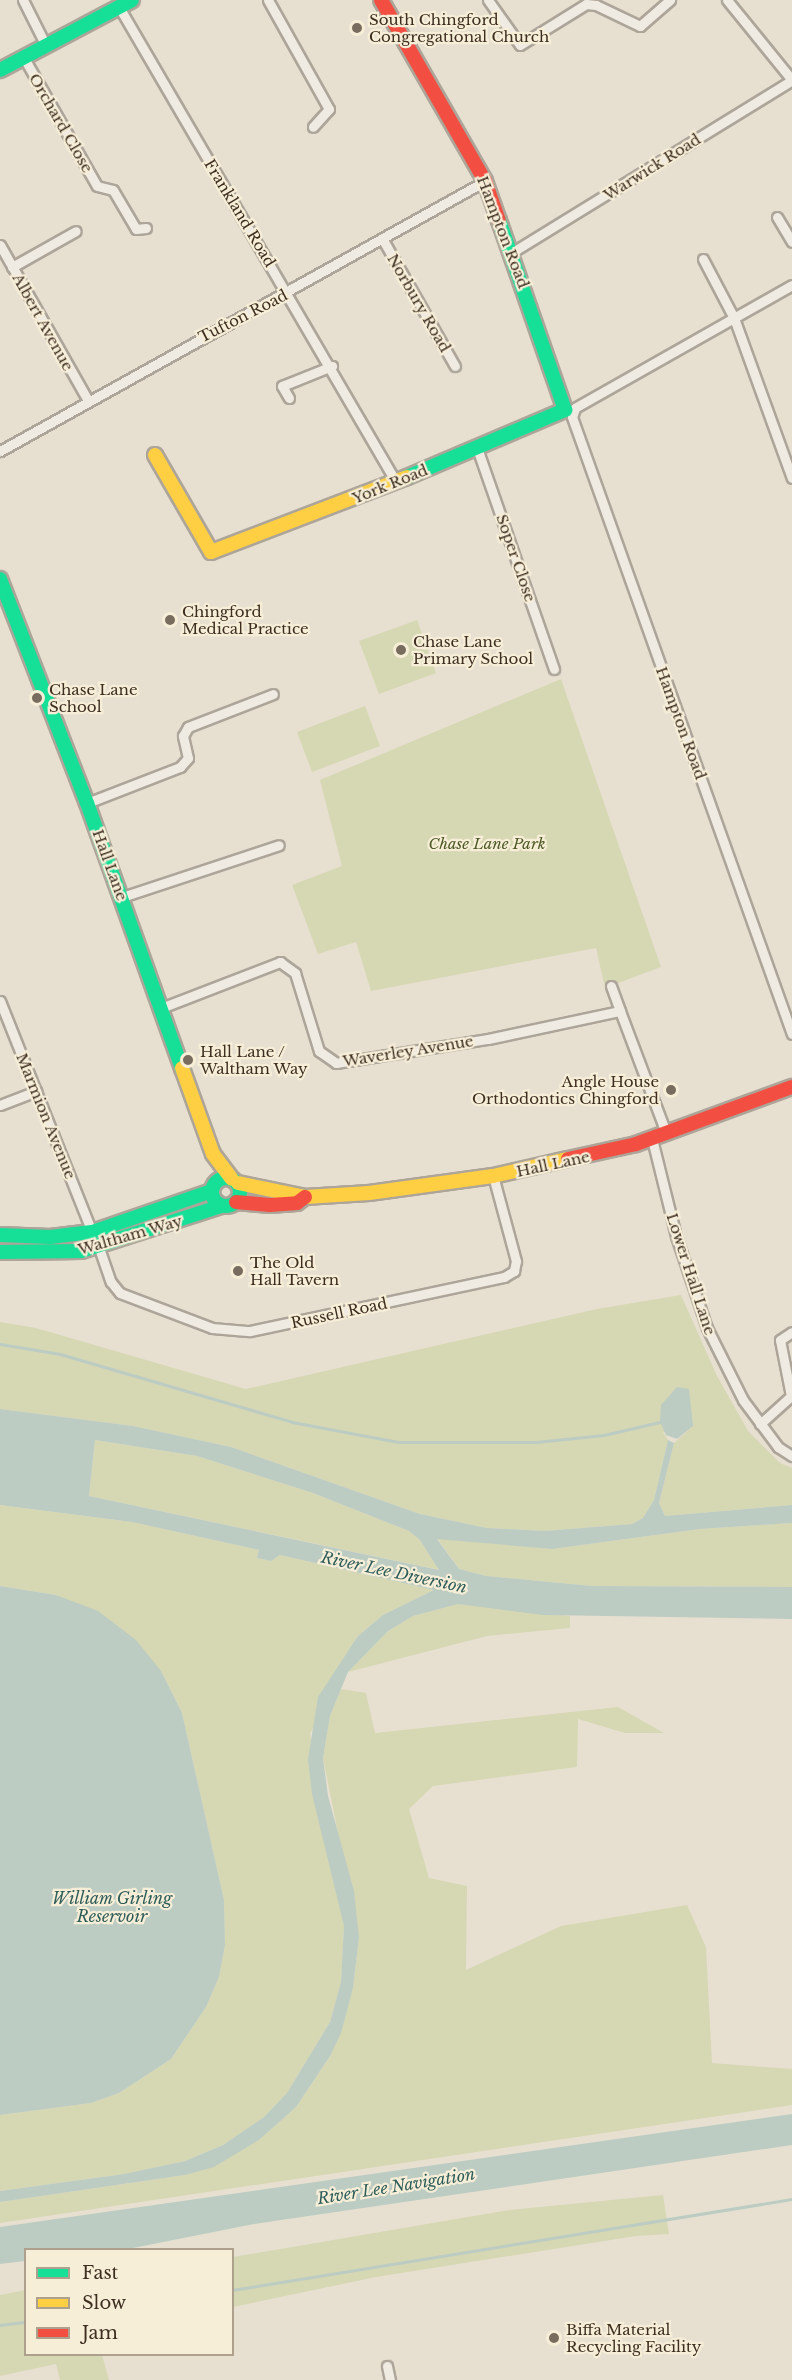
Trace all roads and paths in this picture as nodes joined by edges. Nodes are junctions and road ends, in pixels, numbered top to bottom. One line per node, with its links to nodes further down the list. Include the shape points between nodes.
1 (23, 0): 10 (street)
2 (132, 0): 9 (main road)
3 (268, 0): 14 (street, via 328,109)
4 (381, 0): 15 (main road, Hampton Road)
5 (488, 0): 8 (street, via 520,45)
6 (670, 0): 8 (street, via 640,26)
7 (727, 0): 13 (street)
8 (584, 2)
9 (119, 7): 10 (main road); 26 (street, Frankland Road)
10 (46, 46): 11 (main road)
11 (24, 58): 12 (main road); 17 (street, Orchard Close, via 97,186 113,190 136,229)
12 (0, 70)
13 (792, 80): 22 (street, Warwick Road)
14 (313, 127)
15 (485, 181): 19 (street, Tufton Road); 22 (main road, Hampton Road)
16 (777, 217): 20 (street)
17 (146, 228)
18 (76, 231): 24 (street)
19 (383, 240): 26 (street, Tufton Road); 29 (street, Norbury Road)
20 (792, 242)
21 (0, 245): 24 (street, Albert Avenue)
22 (511, 253): 32 (main road, Hampton Road)
23 (703, 259): 27 (street)
24 (12, 267): 31 (street, Albert Avenue)
25 (792, 285): 27 (street, York Road)
26 (288, 293): 28 (street, Frankland Road); 31 (street, Tufton Road)
27 (734, 318): 32 (street, York Road); 36 (street)
28 (332, 366): 30 (street, via 282,386); 37 (street, Frankland Road)
29 (455, 366)
30 (289, 398)
31 (87, 399): 34 (street, Tufton Road)
32 (569, 411): 33 (main road, York Road); 48 (street, Hampton Road)
33 (477, 448): 37 (main road, York Road); 39 (street, Soper Close)
34 (0, 450)
35 (155, 455): 37 (main road, York Road, via 211,552)
36 (792, 478)
37 (396, 482)
38 (0, 579): 41 (main road, Hall Lane)
39 (554, 669)
40 (273, 694): 41 (street, via 188,727 183,736 188,758 180,767)
41 (87, 803): 43 (main road, Hall Lane)
42 (279, 845): 43 (street)
43 (122, 897): 46 (main road, Hall Lane)
44 (611, 986): 47 (street)
45 (0, 1001): 50 (street, Marmion Avenue)
46 (161, 1008): 47 (street, Waverley Avenue, via 280,962 295,973 319,1052 336,1063 488,1039); 54 (main road, Hall Lane)
47 (620, 1011): 52 (street)
48 (792, 1034)
49 (792, 1087): 52 (main road, Hall Lane)
50 (36, 1091): 51 (street); 61 (street, Marmion Avenue)
51 (0, 1105)
52 (666, 1133): 53 (main road, Hall Lane)
53 (652, 1139): 55 (main road, Hall Lane); 66 (street, Lower Hall Lane, via 698,1306 726,1369)
54 (213, 1154): 56 (main road, Hall Lane); 57 (main road, Hall Lane)
55 (493, 1176): 58 (main road, Hall Lane, via 369,1193); 63 (street, Russell Road, via 516,1262 514,1271 504,1277 250,1331 212,1328 120,1293 111,1282)
56 (235, 1181): 57 (main road, via 221,1179); 58 (main road, Hall Lane); 59 (main road, via 240,1194)
57 (213, 1188): 60 (main road, via 213,1199); 61 (main road, Waltham Way)
58 (304, 1197): 59 (main road, Hall Lane, via 297,1203 270,1205)
59 (236, 1202): 60 (main road)
60 (221, 1206): 63 (main road, Waltham Way)
61 (92, 1232): 62 (main road, Waltham Way, via 50,1237)
62 (0, 1235)
63 (99, 1248): 64 (main road, Waltham Way, via 57,1254)
64 (0, 1252)
65 (792, 1332): 66 (street, via 780,1341 791,1396)
66 (760, 1424): 67 (street, Lower Hall Lane, via 778,1447)
67 (792, 1456)
68 (387, 2366): 69 (street)
69 (390, 2380)

